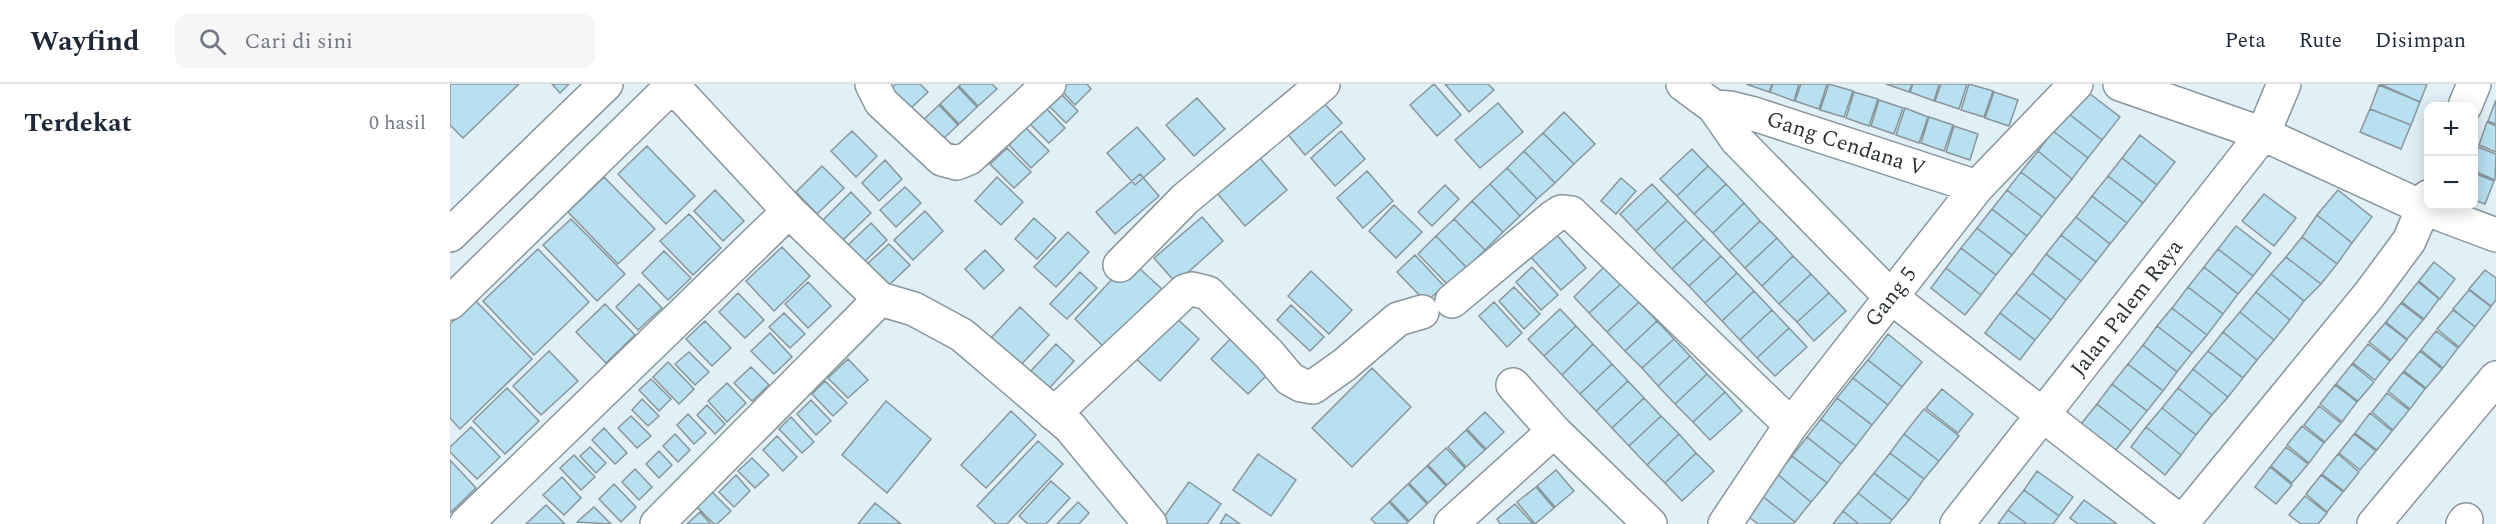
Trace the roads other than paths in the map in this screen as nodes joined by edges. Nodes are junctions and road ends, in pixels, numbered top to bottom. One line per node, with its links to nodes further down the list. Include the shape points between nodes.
1 (606, 84): 19 (street)
2 (872, 84): 3 (street, via 881,102 942,159 957,163 969,158)
3 (1049, 84)
4 (1323, 84): 21 (street, via 1185,198)
5 (1683, 84): 12 (street, Gang Cendana V)
6 (2076, 84): 14 (street, Gang 5)
7 (2120, 84): 13 (street)
8 (2284, 84): 13 (street, Jalan Palem Raya)
9 (2474, 84): 11 (street)
10 (672, 85): 18 (street); 25 (street)
11 (2467, 102)
12 (1714, 107): 14 (street, Gang Cendana V, via 1762,117); 22 (street, Gang Cendana V, via 1737,140)
13 (2263, 134): 15 (street); 30 (street, Jalan Palem Raya)
14 (1977, 187): 22 (street, Gang 5)
15 (2424, 201)
16 (2424, 207): 33 (street, via 2409,241 2369,295)
17 (2443, 210): 20 (street)
18 (789, 211): 23 (street); 34 (street)
19 (450, 235)
20 (2496, 235)
21 (1120, 265)
22 (1891, 297): 30 (street, Gang Cendana V); 31 (street, Gang 5)
23 (880, 299): 29 (street, via 914,309 962,335); 35 (street)
24 (1452, 301): 31 (street, via 1552,218 1561,212 1570,213)
25 (450, 303)
26 (1422, 312): 29 (street, via 1398,319 1313,387 1290,379 1208,293 1192,289 1185,291)
27 (2496, 378): 41 (street)
28 (1513, 385): 32 (street)
29 (1054, 414): 36 (street, via 1082,440)
30 (2043, 416): 33 (street, Gang Cendana V); 40 (street, Jalan Palem Raya)
31 (1791, 425): 39 (street, Gang 5)
32 (1554, 431): 37 (street); 38 (street)
33 (2181, 523)
34 (466, 524)
35 (657, 524)
36 (1150, 524)
37 (1451, 524)
38 (1650, 524)
39 (1725, 524)
40 (1957, 524)
41 (2374, 524)

